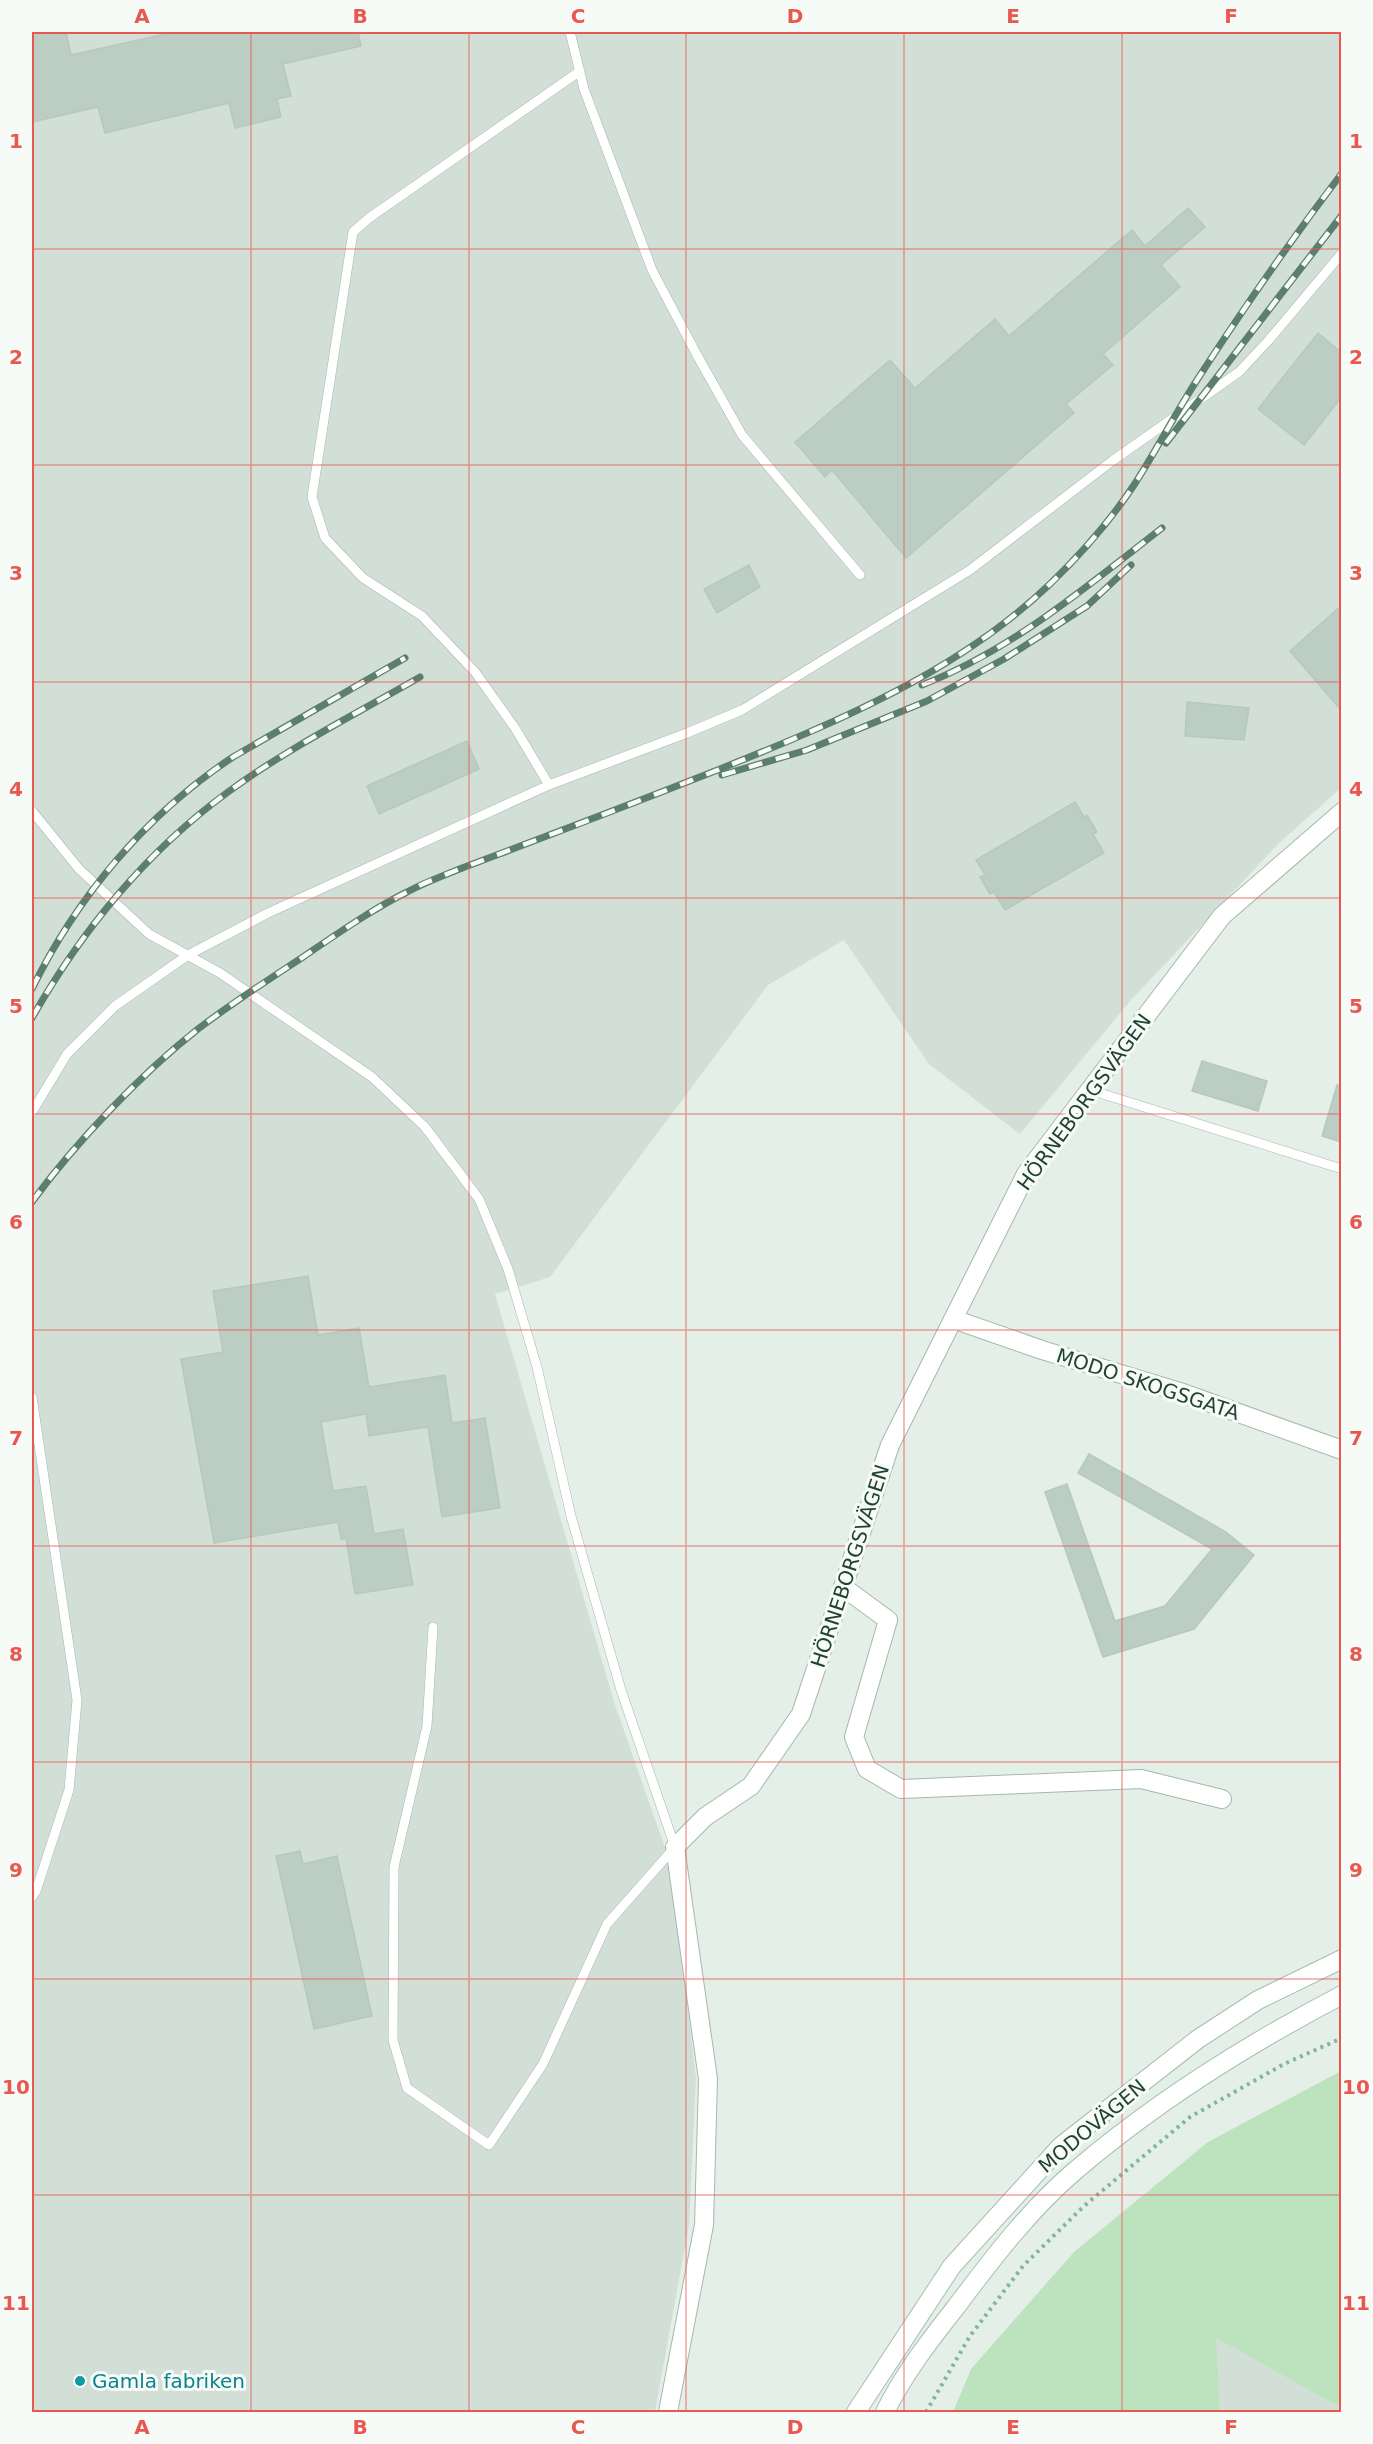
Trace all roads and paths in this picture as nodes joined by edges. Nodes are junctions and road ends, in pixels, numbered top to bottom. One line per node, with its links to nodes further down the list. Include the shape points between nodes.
1 (570, 32): 2 (lane)
2 (580, 72): 4 (lane, via 652,270 742,435); 5 (lane, via 353,232 312,496 325,538 363,578 422,616 475,672)
3 (1341, 253): 5 (lane, via 1239,372 1112,461 970,570 742,710)
4 (860, 575)
5 (549, 785): 8 (lane, via 268,913)
6 (32, 811): 8 (lane, via 79,869 113,901 149,934)
7 (1341, 812): 9 (street, HÖRNEBORGSVÄGEN, via 1222,916)
8 (188, 955): 10 (lane, via 115,1006 67,1054); 18 (lane, via 230,979 372,1077 425,1127 479,1199 508,1269 615,1669)
9 (1090, 1090): 11 (lane); 12 (street, HÖRNEBORGSVÄGEN, via 1026,1174)
10 (32, 1112)
11 (1341, 1169)
12 (953, 1319): 14 (street, MODO SKOGSGATA, via 1180,1392); 15 (street, HÖRNEBORGSVÄGEN, via 890,1445)
13 (32, 1397): 19 (lane, via 77,1700 69,1790)
14 (1341, 1450)
15 (843, 1587): 17 (street, via 888,1620 854,1737 867,1769 901,1789 1141,1779); 18 (street, HÖRNEBORGSVÄGEN, via 801,1714 751,1786 705,1817)
16 (433, 1627): 18 (lane, via 427,1726 394,1867 393,2040 407,2088 489,2145 543,2064 607,1924)
17 (1222, 1799)
18 (675, 1847): 23 (street, via 708,2079 705,2225)
19 (32, 1897)
20 (1341, 1959): 24 (street, MODOVÄGEN, via 1258,2000 1198,2039 1061,2146 952,2266)
21 (1341, 1995): 25 (street, MODOVÄGEN, via 1216,2067 1075,2171 1020,2227 972,2286 926,2346)
22 (1341, 2038): 26 (path, via 1284,2064 1190,2117 1084,2206 1023,2266 970,2336)
23 (668, 2412)
24 (856, 2412)
25 (885, 2412)
26 (926, 2412)

